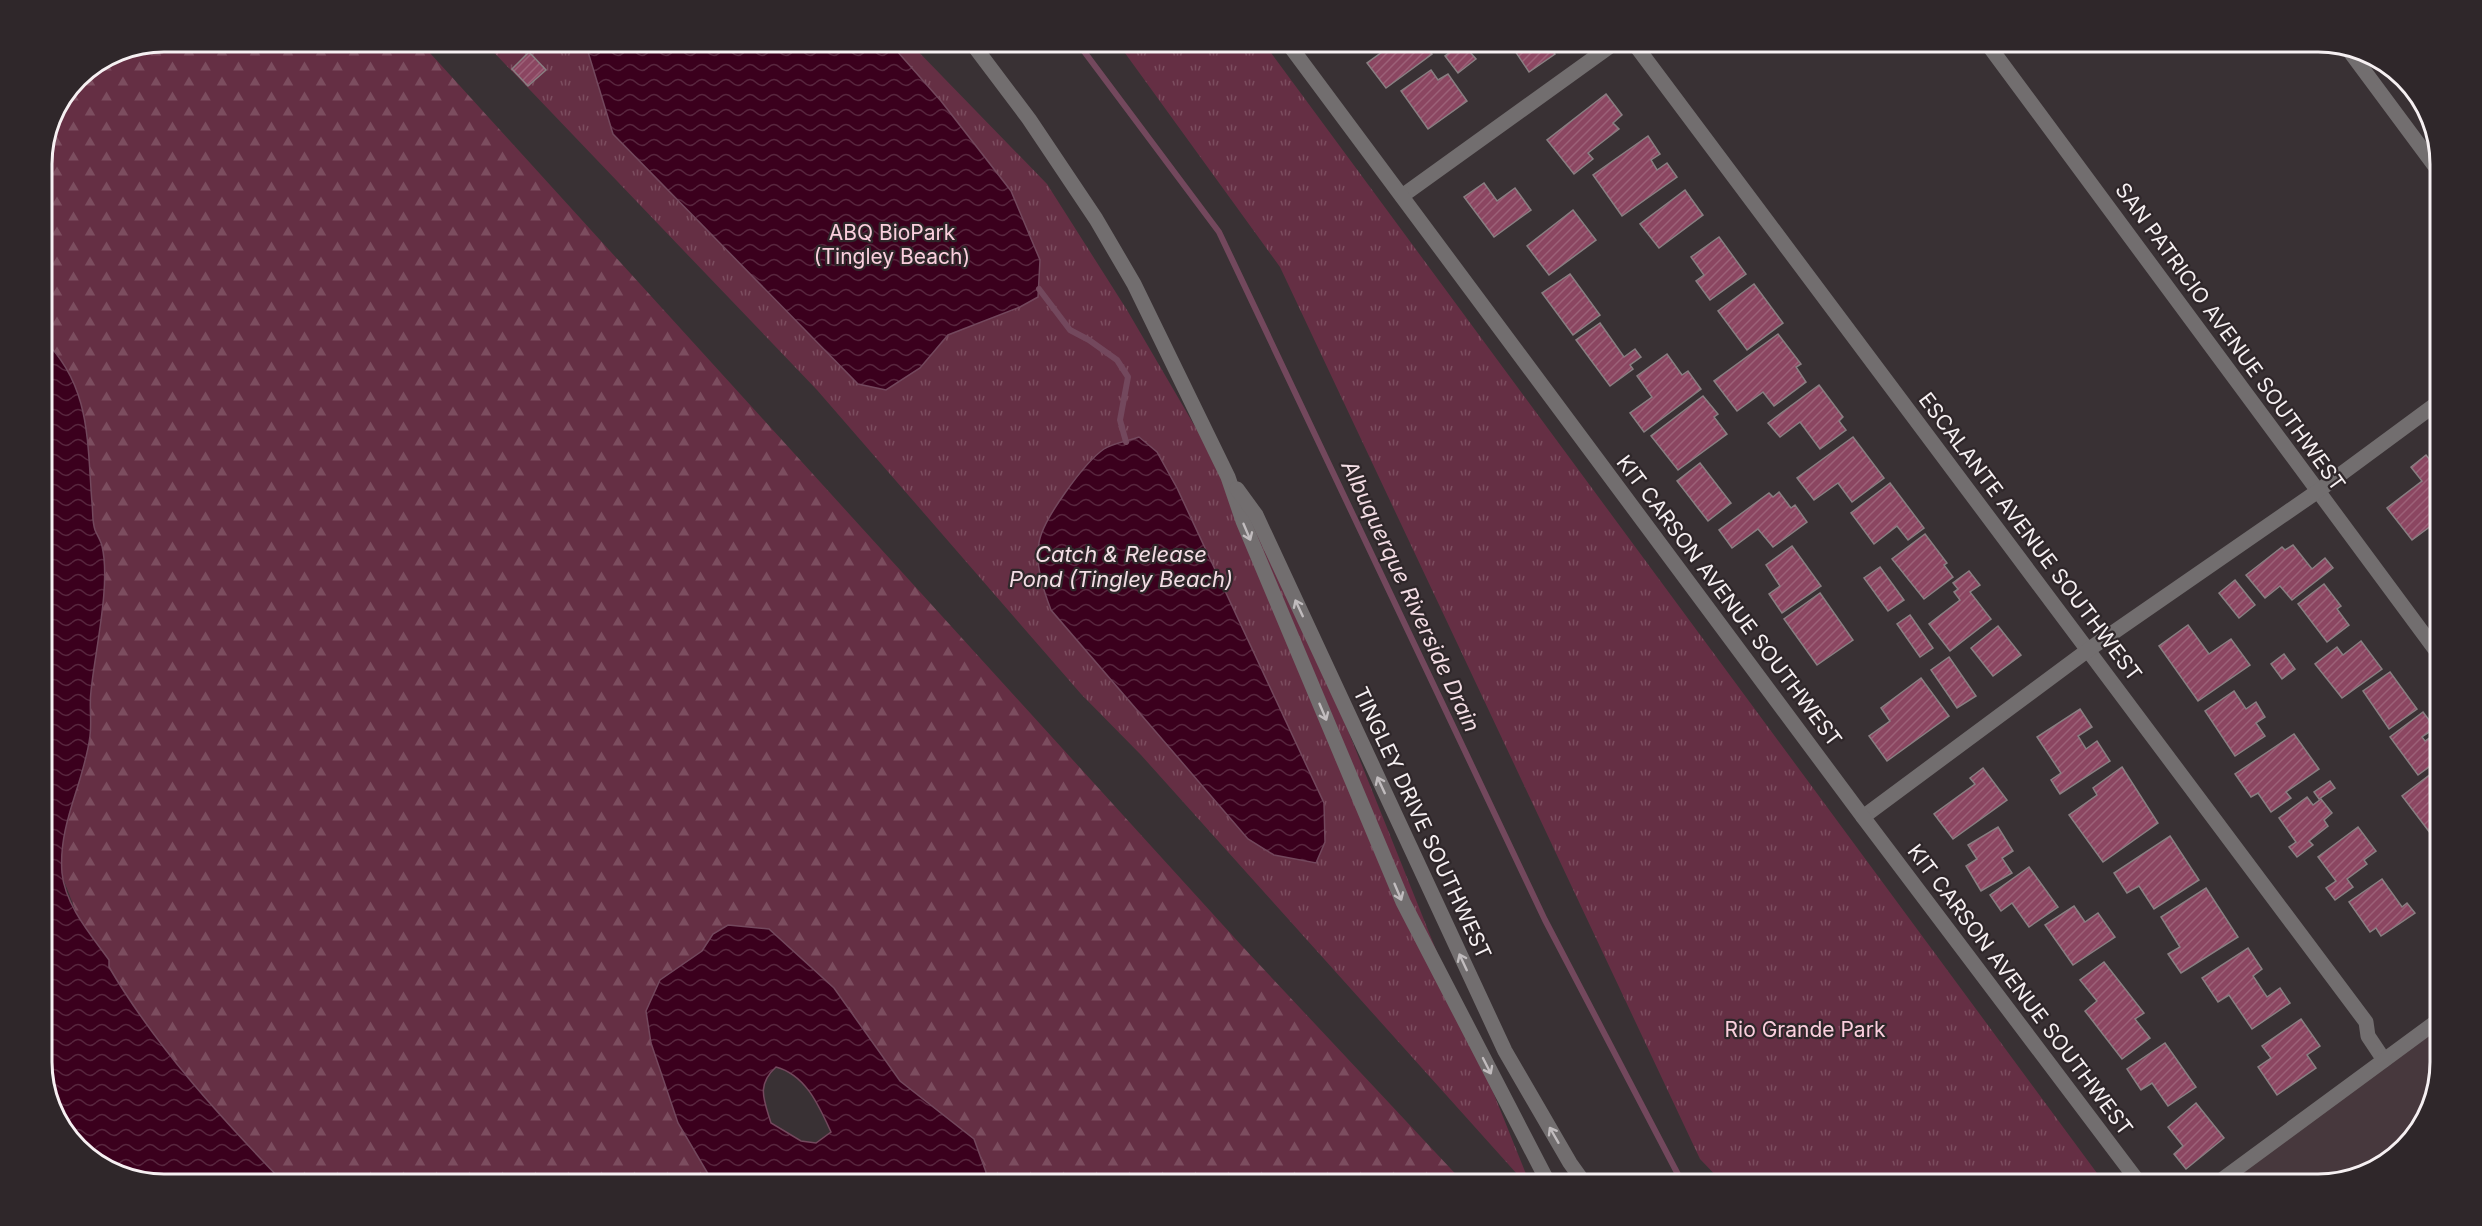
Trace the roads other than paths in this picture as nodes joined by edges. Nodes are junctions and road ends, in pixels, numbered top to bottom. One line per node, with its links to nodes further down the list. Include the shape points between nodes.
1 (1295, 52): 8 (street, KIT CARSON AVENUE SOUTHWEST)
2 (1602, 52): 8 (street)
3 (1641, 52): 13 (street, ESCALANTE AVENUE SOUTHWEST)
4 (1994, 52): 11 (street, SAN PATRICIO AVENUE SOUTHWEST)
5 (979, 53): 10 (street, TINGLEY DRIVE SOUTHWEST, via 1029,119 1134,284)
6 (2355, 59): 7 (street)
7 (2429, 158)
8 (1402, 196): 14 (street, KIT CARSON AVENUE SOUTHWEST)
9 (2429, 409): 11 (street)
10 (1228, 477): 17 (street, TINGLEY DRIVE SOUTHWEST, one-way to 17, via 1403,902); 18 (street, TINGLEY DRIVE SOUTHWEST, one-way to 10, via 1505,1051 1256,516)
11 (2318, 491): 12 (street, SAN PATRICIO AVENUE SOUTHWEST); 13 (street)
12 (2430, 642)
13 (2088, 650): 14 (street); 16 (street, ESCALANTE AVENUE SOUTHWEST, via 2366,1022 2368,1036)
14 (1863, 817): 19 (street, KIT CARSON AVENUE SOUTHWEST)
15 (2430, 1026): 16 (street)
16 (2384, 1060): 20 (street)
17 (1544, 1174)
18 (1578, 1174)
19 (2132, 1174)
20 (2230, 1174)

